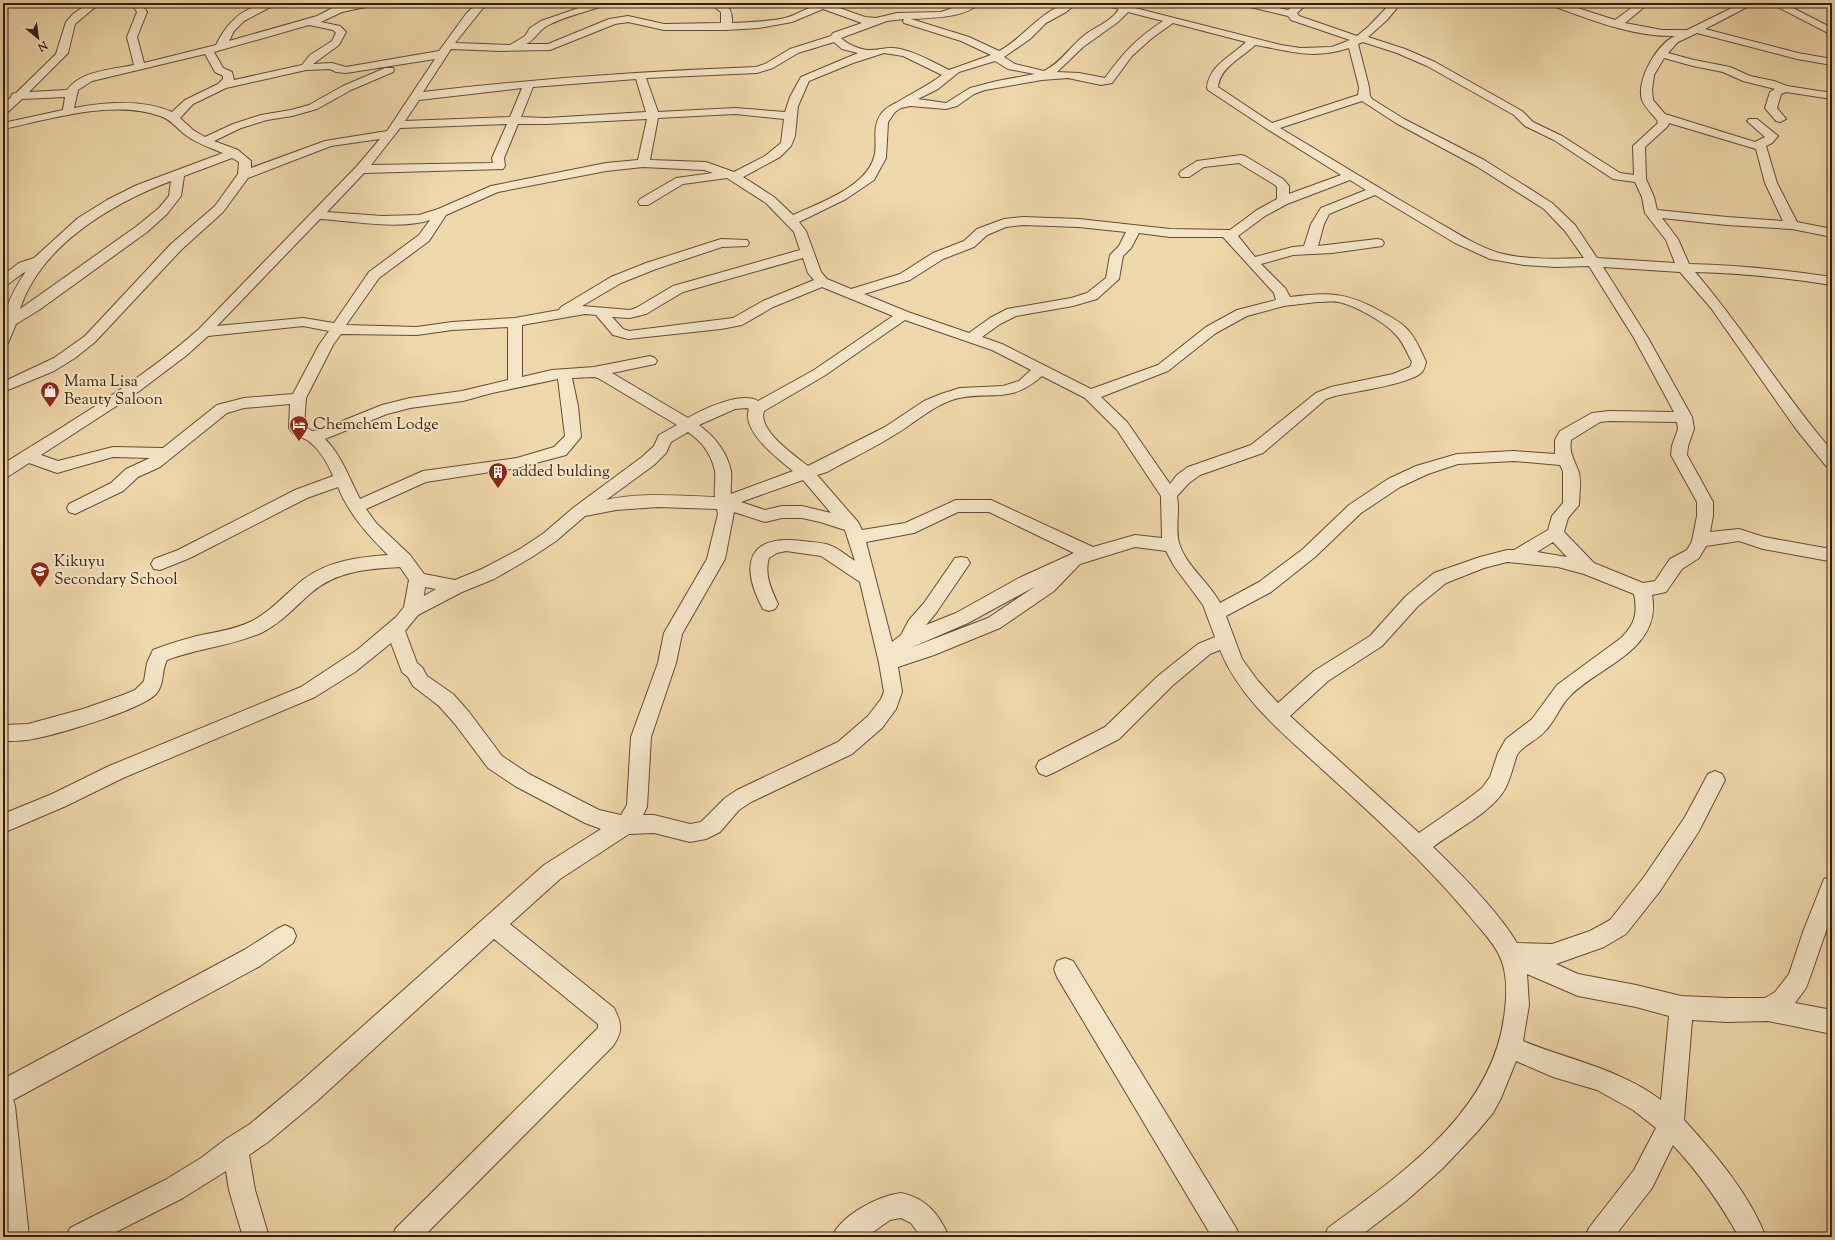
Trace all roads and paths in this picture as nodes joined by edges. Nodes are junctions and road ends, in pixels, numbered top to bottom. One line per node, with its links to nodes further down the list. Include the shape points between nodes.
1 (95, 3): 60 (street, via 68,28 63,53)
2 (136, 3): 49 (street, via 142,12 132,41)
3 (273, 3): 39 (street, via 239,18)
4 (349, 3): 22 (street)
5 (372, 3): 22 (street)
6 (714, 3): 31 (street, via 729,15)
7 (974, 3): 25 (street, via 942,15)
8 (1072, 3): 45 (street, via 1042,21 1026,37)
9 (1106, 3): 19 (street)
10 (1245, 3): 23 (street)
11 (1303, 3): 23 (street)
12 (1553, 3): 30 (street)
13 (1644, 3): 30 (street)
14 (1775, 3): 34 (street)
15 (482, 4): 41 (street, via 470,16)
16 (820, 4): 24 (street); 31 (street, via 776,23)
17 (1393, 4): 37 (street, via 1375,28)
18 (1744, 4): 33 (street)
19 (1126, 5): 28 (street); 54 (street, via 1120,16 1084,40 1060,66)
20 (608, 6): 26 (street); 38 (street, via 541,25 530,37)
21 (906, 6): 25 (street)
22 (338, 10): 29 (street)
23 (1291, 14): 37 (street, via 1304,22 1328,28)
24 (848, 15): 27 (street, via 864,20); 32 (street)
25 (897, 16): 27 (street)
26 (628, 19): 31 (street, via 664,27); 38 (street, via 613,21 550,46)
27 (881, 19): 32 (street); 45 (street, via 902,20 965,39)
28 (1171, 20): 36 (street); 54 (street, via 1128,54 1108,81 1070,75)
29 (313, 23): 39 (street, via 270,32); 50 (street, via 341,32 333,44 309,61)
30 (1618, 23): 33 (street, via 1652,32)
31 (726, 26)
32 (857, 29): 35 (street, via 837,35)
33 (1693, 31): 44 (street, via 1670,43); 48 (street)
34 (1832, 32)
35 (836, 38): 40 (street); 53 (street, via 794,51 757,70)
36 (1253, 41): 37 (street, via 1303,52 1334,50); 76 (street, via 1220,68 1212,80 1212,88)
37 (1358, 41): 63 (street); 89 (street, via 1401,51 1431,64 1518,113 1529,124 1558,138 1611,173 1624,178)
38 (514, 46): 41 (street)
39 (220, 48): 42 (street)
40 (850, 48): 43 (street); 47 (street)
41 (446, 50): 46 (street); 62 (street)
42 (208, 51): 49 (street); 56 (street, via 219,70 230,77)
43 (869, 53): 47 (street); 52 (street, via 884,49 901,52)
44 (1661, 54): 51 (street); 70 (street, via 1650,75 1646,90 1648,101)
45 (998, 56): 52 (street); 54 (street, via 1006,65 1032,70)
46 (411, 60): 50 (street, via 346,70 332,66); 78 (street, via 347,88 313,107 292,114 264,117)
47 (848, 62): 69 (street, via 805,79 799,87)
48 (1832, 62)
49 (140, 67): 58 (street, via 93,78 76,86)
50 (306, 67): 56 (street)
51 (1715, 67): 57 (street, via 1732,71 1747,79 1776,84); 65 (street, via 1738,78 1757,93)
52 (948, 74): 64 (street)
53 (640, 75): 55 (street); 68 (street)
54 (1042, 75): 64 (street, via 975,90 962,95 947,106 931,106)
55 (529, 84): 62 (street); 73 (street)
56 (222, 86): 71 (street, via 189,102)
57 (1785, 89): 61 (street); 65 (street, via 1776,92)
58 (70, 94): 60 (street, via 55,92); 67 (street)
59 (3, 96): 60 (street)
60 (20, 96): 66 (street)
61 (1832, 96)
62 (414, 97): 77 (street)
63 (1364, 97): 76 (street); 110 (street, via 1378,108 1480,163 1548,206 1570,228)
64 (921, 99): 99 (street, via 901,103 890,110 882,122 880,157 869,178 848,192)
65 (1773, 101): 72 (street, via 1771,108)
66 (3, 111)
67 (68, 112): 71 (street, via 134,106 159,111); 75 (street)
68 (653, 115): 69 (street, via 735,111); 73 (street, via 546,121); 81 (street)
69 (790, 116): 88 (street, via 789,137 784,148)
70 (1660, 116): 79 (street); 89 (street, via 1664,124 1639,146)
71 (173, 118): 78 (street, via 194,136)
72 (1780, 119)
73 (514, 120): 77 (street); 82 (street, via 498,158)
74 (1753, 120): 79 (street, via 1772,136 1768,141)
75 (3, 126)
76 (1271, 127): 87 (street)
77 (393, 129): 83 (street); 86 (street, via 329,144)
78 (205, 141): 80 (street)
79 (1757, 145): 100 (street, via 1762,147 1771,183)
80 (234, 153): 84 (street); 86 (street, via 246,165)
81 (643, 163): 88 (street, via 706,166); 92 (street, via 618,165 538,180)
82 (499, 166): 83 (street); 92 (street, via 506,176 480,186)
83 (361, 169): 98 (street)
84 (178, 174): 108 (street, via 141,188 82,221); 120 (street, via 175,196 163,211 34,308)
85 (1185, 174): 93 (street, via 1201,164 1241,159 1283,186)
86 (244, 175): 131 (street, via 219,209 176,247 78,350 30,378)
87 (1351, 175): 90 (street); 91 (street)
88 (730, 176): 94 (street, via 680,181); 99 (street, via 770,200)
89 (1640, 179): 97 (street, via 1648,197)
90 (1376, 190): 95 (street); 110 (street, via 1460,240 1495,256 1556,263)
91 (1302, 194): 93 (street); 95 (street)
92 (469, 199): 96 (street)
93 (1283, 201): 103 (street, via 1261,212)
94 (644, 202)
95 (1326, 211): 106 (street, via 1319,220)
96 (442, 212): 98 (street, via 420,219 382,220); 122 (street, via 424,238 374,275)
97 (1651, 213): 100 (street); 111 (street, via 1672,239)
98 (317, 215): 123 (street)
99 (791, 221): 107 (street, via 800,231)
100 (1792, 225): 102 (street)
101 (1134, 230): 103 (street, via 1170,233 1218,232); 115 (street, via 1079,223 1004,223 982,232 970,244 938,256 906,277); 124 (street, via 1117,255 1112,279 1092,296 1073,302 1012,312 995,320)
102 (1832, 233)
103 (1231, 235): 109 (street, via 1244,256)
104 (742, 243): 118 (street, via 721,243 616,280)
105 (1377, 243): 106 (street)
106 (1310, 250): 109 (street, via 1279,254)
107 (808, 252): 114 (street, via 815,273); 117 (street, via 678,289 630,314)
108 (39, 261): 112 (street, via 24,266); 120 (street, via 16,301)
109 (1252, 262): 116 (street, via 1280,291)
110 (1593, 262): 111 (street); 135 (street, via 1641,338)
111 (1684, 268): 113 (street, via 1724,269); 140 (street, via 1717,306 1801,425)
112 (3, 281)
113 (1832, 281)
114 (822, 282): 115 (street); 117 (street, via 768,304 737,322 721,325 628,335 618,332)
115 (850, 294): 119 (street)
116 (1283, 302): 132 (street, via 1242,313 1211,330 1163,368); 145 (street, via 1329,298 1353,302 1402,331 1419,362 1416,370 1397,378 1321,396 1257,449 1194,471)
117 (600, 311): 118 (street)
118 (565, 313): 121 (street)
119 (903, 315): 124 (street); 134 (street, via 820,373)
120 (8, 322): 125 (street, via 7,334)
121 (515, 322): 122 (street, via 417,331); 130 (street)
122 (337, 329): 123 (street, via 303,322); 133 (street)
123 (204, 332): 139 (street, via 185,350 121,396)
124 (970, 339): 127 (street, via 997,347)
125 (3, 340)
126 (650, 361): 128 (street)
127 (1041, 369): 132 (street); 143 (street, via 1024,384 1004,390 960,393 929,405 890,431)
128 (594, 372): 129 (street); 136 (street, via 613,380)
129 (564, 374): 130 (street); 147 (street, via 573,437 560,451 517,463 422,477)
130 (515, 383): 137 (street, via 464,396 382,410 322,435)
131 (3, 387)
132 (1090, 395): 145 (street, via 1122,426)
133 (298, 398): 137 (street, via 297,428 302,433); 138 (street, via 233,405 222,409)
134 (757, 408): 136 (street, via 751,403 742,402); 143 (street, via 756,421 767,440)
135 (1684, 417): 141 (street, via 1596,417 1566,435 1562,449); 152 (street, via 1686,429 1679,455 1705,502)
136 (689, 425): 146 (street, via 705,437 720,459); 149 (street, via 666,439 648,460)
137 (312, 436): 144 (street, via 327,451)
138 (166, 453): 139 (street, via 114,452 58,467); 148 (street, via 154,464 132,473 117,487)
139 (28, 456): 142 (street)
140 (1830, 459)
141 (1565, 460): 151 (street, via 1571,471 1571,505 1560,516); 168 (street, via 1514,456 1482,457 1456,459 1422,470 1394,483 1355,509 1309,553 1265,587)
142 (3, 472)
143 (807, 474): 146 (street, via 763,487); 150 (street)
144 (343, 479): 147 (street); 159 (street, via 301,494)
145 (1169, 495): 153 (street)
146 (724, 503): 149 (street, via 658,501 616,504); 150 (street, via 765,516 782,512 822,516); 178 (street, via 726,514 716,559 673,633 667,664 641,737 637,807)
147 (356, 507): 158 (street, via 370,527)
148 (75, 508)
149 (579, 512): 164 (street, via 550,537 526,553 488,574)
150 (854, 532): 155 (street, via 908,529 956,506 992,506); 162 (street)
151 (1555, 533): 156 (street); 161 (street)
152 (1700, 541): 154 (street, via 1739,535 1763,543 1829,555); 165 (street, via 1693,554 1676,564 1660,587)
153 (1172, 546): 155 (street, via 1135,541); 168 (street)
154 (1832, 552)
155 (1093, 554): 157 (street)
156 (1517, 556): 161 (street); 173 (street, via 1480,563 1440,578 1412,601 1376,641 1321,676)
157 (1074, 559): 170 (street, via 962,618); 172 (street, via 1048,586 994,623)
158 (404, 560): 163 (street); 174 (street, via 337,568 311,583 281,611 258,626 219,640 192,644 160,655 155,665 154,681 148,690 134,700 43,728)
159 (160, 564)
160 (961, 564): 170 (street, via 915,625)
161 (1588, 568): 165 (street)
162 (867, 578): 166 (street, via 825,550 786,545 772,548 762,554 758,566 760,583); 172 (street)
163 (418, 579): 164 (street); 167 (street)
164 (456, 587): 167 (street)
165 (1642, 590): 179 (street, via 1646,611 1641,626 1633,637 1563,690 1536,729 1518,740 1508,752 1502,776 1490,793)
166 (769, 604)
167 (412, 610): 169 (street)
168 (1216, 613): 171 (street)
169 (395, 628): 177 (street, via 376,645 308,692 116,772); 178 (street, via 409,667 420,681 446,700 495,762 522,780 592,817 609,824)
170 (908, 640): 172 (street, via 898,647)
171 (1225, 641): 173 (street, via 1230,656 1240,671); 175 (street, via 1204,649 1165,681 1112,733)
172 (888, 663): 178 (street, via 893,692 889,703 875,722 845,748 744,796 732,804 713,825 702,831 690,833 654,824)
173 (1277, 716): 179 (street)
174 (3, 733)
175 (1046, 767)
176 (1715, 780): 183 (street, via 1692,824 1652,884 1618,927 1596,939 1552,955)
177 (3, 824)
178 (626, 825): 181 (street, via 552,872)
179 (1418, 846): 183 (street, via 1472,903)
180 (1831, 890): 186 (street, via 1798,980 1783,1000)
181 (495, 926): 192 (street, via 279,1118); 196 (street, via 606,1016 610,1031)
182 (285, 936): 189 (street, via 252,958)
183 (1510, 954): 185 (street, via 1578,985); 188 (street, via 1518,987 1518,1011)
184 (1065, 969): 199 (street)
185 (1681, 1008): 186 (street); 191 (street)
186 (1768, 1009): 187 (street)
187 (1832, 1022)
188 (1510, 1047): 191 (street, via 1553,1065 1601,1079 1642,1101); 200 (street, via 1486,1102 1453,1141 1398,1191)
189 (3, 1092)
190 (3, 1106): 193 (street)
191 (1671, 1124): 201 (street, via 1643,1179); 202 (street, via 1731,1196)
192 (235, 1148): 194 (street, via 174,1189); 195 (street, via 242,1190)
193 (16, 1237)
194 (79, 1237)
195 (256, 1237)
196 (405, 1237)
197 (846, 1237): 198 (street, via 890,1206 900,1205 912,1208 920,1214)
198 (936, 1237)
199 (1227, 1237)
200 (1337, 1237)
201 (1598, 1237)
202 (1753, 1237)

